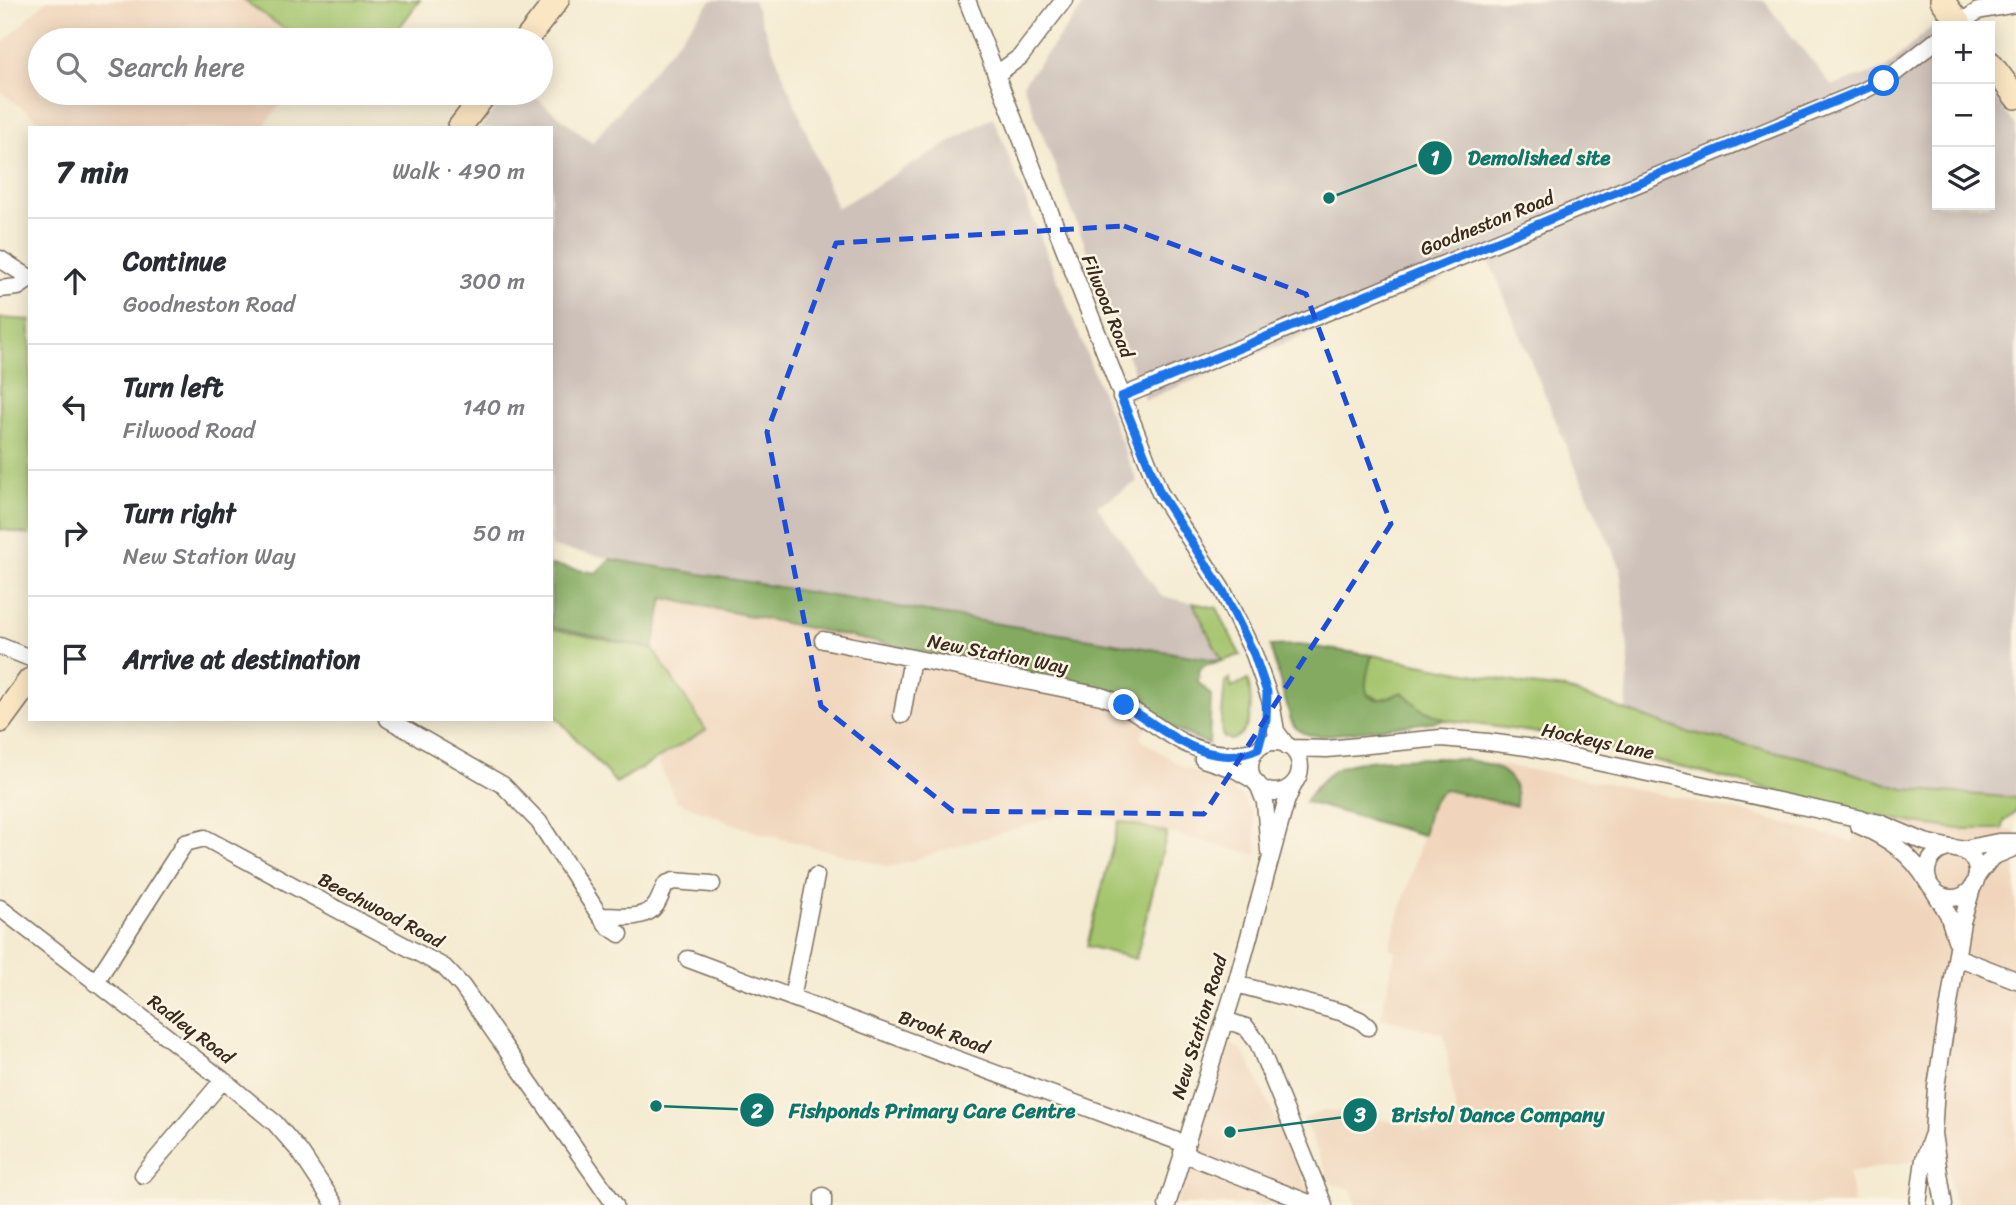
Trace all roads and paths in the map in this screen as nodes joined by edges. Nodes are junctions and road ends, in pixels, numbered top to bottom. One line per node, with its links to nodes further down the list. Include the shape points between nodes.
1 (557, 0): 8 (main road)
2 (967, 0): 11 (street, Filwood Road)
3 (1064, 0): 11 (street, via 1020,57)
4 (1942, 0): 6 (main road)
5 (2016, 4): 7 (street, via 1978,11)
6 (1956, 21)
7 (1964, 21)
8 (535, 28)
9 (1932, 44): 19 (street, Goodneston Road, via 1873,86)
10 (1995, 70): 12 (main road)
11 (997, 74): 19 (street, Filwood Road)
12 (2016, 97)
13 (477, 105): 14 (main road)
14 (461, 126)
15 (0, 259): 16 (street)
16 (28, 278)
17 (28, 280): 18 (street, via 18,288)
18 (0, 289)
19 (1121, 397): 25 (street, Filwood Road, via 1160,493 1223,591)
20 (823, 640): 23 (street, New Station Way)
21 (0, 646): 22 (street)
22 (28, 658)
23 (912, 658): 26 (street); 29 (street, New Station Way, via 1101,696 1124,705)
24 (28, 683): 27 (main road)
25 (1267, 692): 31 (street, Filwood Road, via 1276,731); 32 (street, Filwood Road)
26 (902, 715)
27 (0, 721)
28 (391, 721): 44 (street, via 503,785 539,822)
29 (1157, 728): 32 (street, New Station Way, via 1206,752 1237,755); 34 (street, New Station Way, via 1189,753 1241,772)
30 (1361, 746): 31 (street, Hockeys Lane, via 1326,750); 33 (street, Hockeys Lane, via 1329,755); 35 (street, Hockeys Lane, via 1441,738 1511,745)
31 (1289, 747): 32 (street, via 1272,743); 33 (street, via 1298,757)
32 (1258, 750): 34 (street, via 1251,765)
33 (1297, 777): 34 (street, via 1288,789 1276,792); 38 (street, New Station Road)
34 (1256, 783): 38 (street, New Station Road, via 1265,802)
35 (1824, 811): 37 (street, Hockeys Lane, via 1880,823 1925,842); 42 (street, Hockeys Lane, via 1891,842 1915,863)
36 (2016, 845): 37 (street, via 1998,842); 40 (street, Hockeys Lane, via 1992,857)
37 (1957, 849): 40 (street, via 1973,861); 42 (street, via 1942,850 1931,859 1927,871)
38 (1270, 861): 50 (street, New Station Road)
39 (816, 876): 51 (street)
40 (1975, 881): 42 (street, Hockeys Lane, via 1958,897 1945,897); 46 (street, Hockeys Lane)
41 (712, 884): 44 (street, via 674,881 666,884 650,913)
42 (1932, 888): 46 (street, Hockeys Lane, via 1951,921)
43 (0, 908): 49 (street, Radley Road)
44 (600, 916): 45 (street)
45 (620, 934)
46 (1957, 957): 48 (street); 55 (street, Hockeys Lane)
47 (688, 959): 51 (street, Brook Road)
48 (2016, 980)
49 (95, 983): 54 (street, Radley Road); 59 (street, Beechwood Road, via 185,843 205,838 444,967 462,986)
50 (1236, 984): 52 (street, New Station Road); 53 (street, via 1343,1013)
51 (792, 998): 56 (street, Brook Road)
52 (1224, 1020): 56 (street, New Station Road); 62 (street, via 1246,1027 1258,1043)
53 (1368, 1027)
54 (223, 1080): 57 (street); 58 (street, Radley Road, via 275,1123)
55 (1933, 1134): 63 (street, Hockeys Lane, via 1924,1159); 64 (street, Hockeys Lane)
56 (1184, 1149): 60 (street, New Station Road); 61 (street, Brook Road)
57 (143, 1175)
58 (335, 1205)
59 (615, 1205)
60 (1167, 1205)
61 (1314, 1205)
62 (1324, 1205)
63 (1918, 1205)
64 (1944, 1205)

